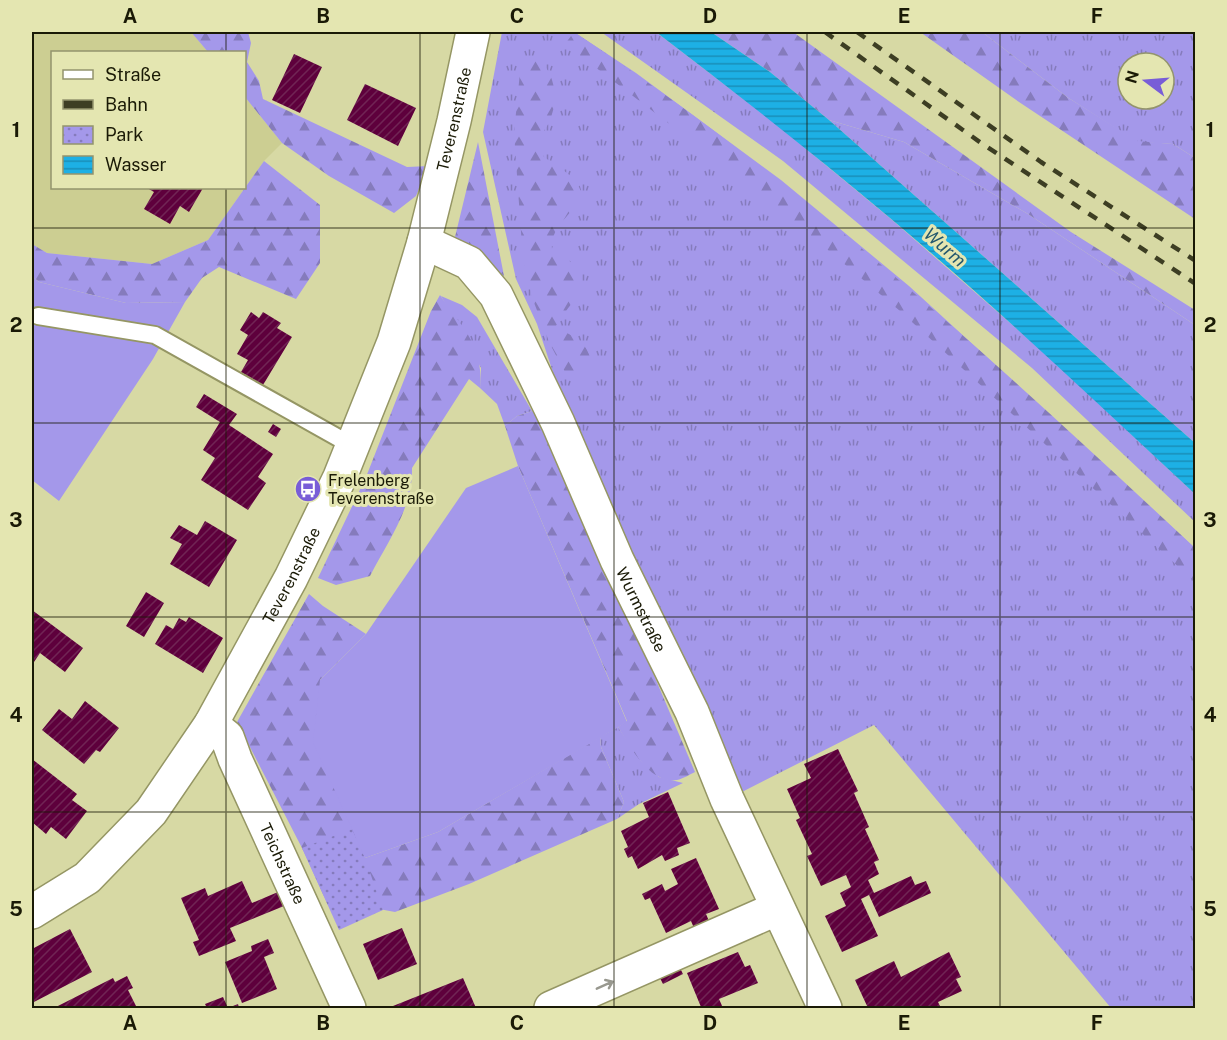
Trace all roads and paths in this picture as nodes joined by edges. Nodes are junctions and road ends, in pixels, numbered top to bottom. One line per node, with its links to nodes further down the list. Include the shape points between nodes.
1 (473, 32): 2 (street, Teverenstraße)
2 (424, 242): 4 (street, Teverenstraße, via 394,342); 6 (street, Wurmstraße, via 469,263 496,295 558,423 617,560 692,712)
3 (38, 316): 4 (lane, via 155,335)
4 (351, 445): 5 (street, Teverenstraße, via 340,477 291,578)
5 (211, 724): 7 (street, Teverenstraße, via 151,812 87,878); 8 (street, Teichstraße, via 227,737)
6 (776, 909): 9 (street, one-way to 6); 10 (street, Wurmstraße)
7 (32, 912)
8 (349, 1008)
9 (551, 1008)
10 (825, 1008)

